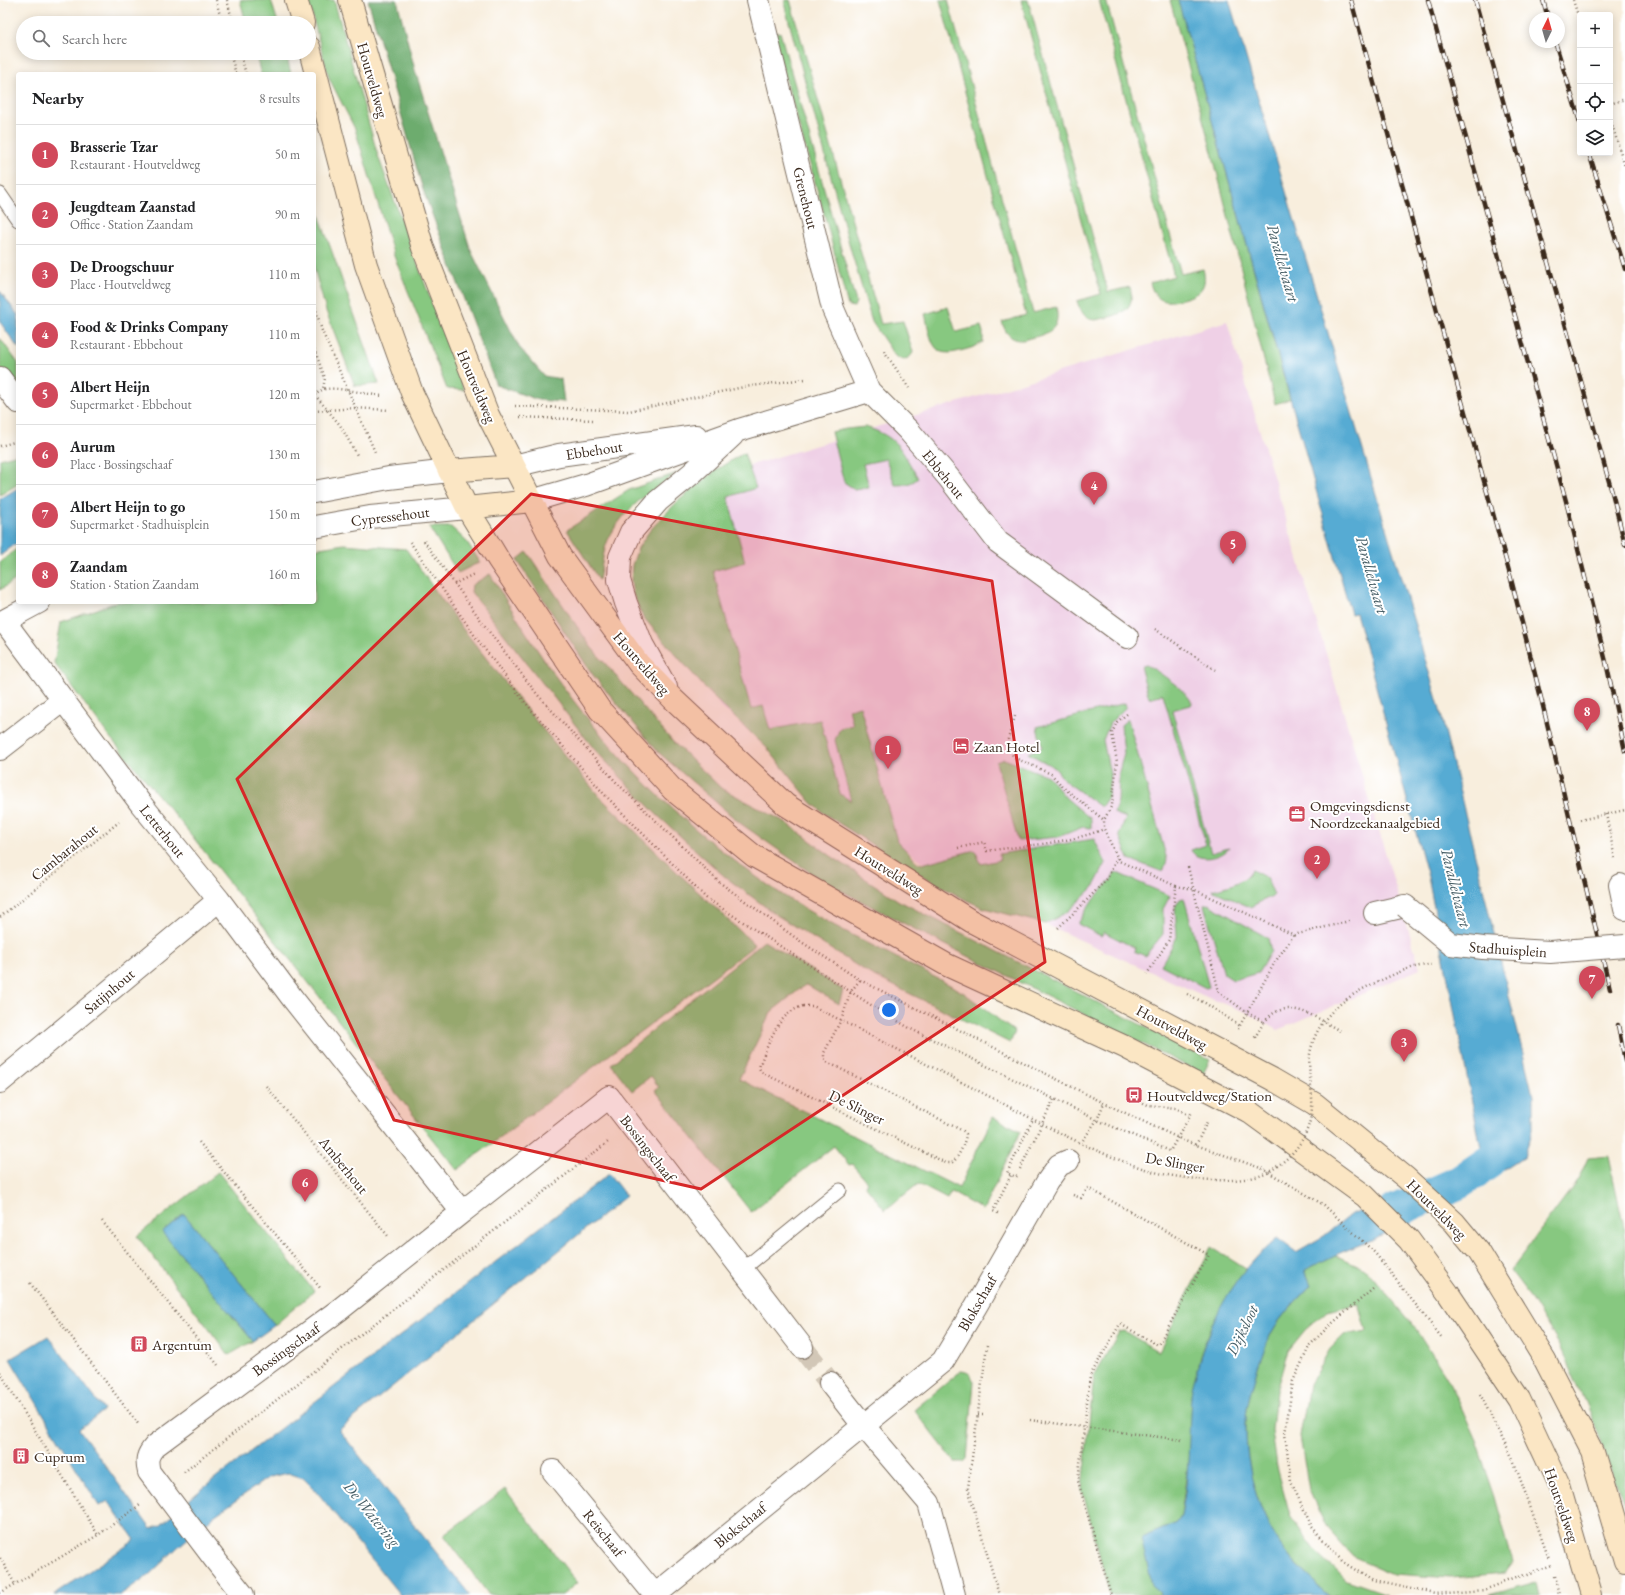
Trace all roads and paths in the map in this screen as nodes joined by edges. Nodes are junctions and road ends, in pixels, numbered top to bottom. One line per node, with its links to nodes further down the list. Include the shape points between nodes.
1 (216, 0): 8 (path)
2 (227, 0): 9 (path)
3 (296, 0): 10 (street)
4 (350, 0): 37 (street, Houtveldweg, via 423,248)
5 (758, 0): 31 (street, Grenehout, via 833,310)
6 (1573, 0): 7 (path)
7 (1577, 13)
8 (220, 16)
9 (231, 16)
10 (301, 16)
11 (232, 60): 14 (path)
12 (242, 60): 15 (path)
13 (312, 60): 16 (street, Houtveldweg)
14 (235, 72)
15 (245, 72)
16 (316, 72)
17 (316, 74): 35 (street, Houtveldweg, via 366,265)
18 (1625, 99): 19 (path)
19 (1613, 103)
20 (1611, 120): 21 (path)
21 (1625, 167)
22 (0, 194): 23 (lane)
23 (16, 217)
24 (316, 310): 30 (path, via 322,331)
25 (882, 348): 32 (path)
26 (316, 354): 29 (path, via 325,378)
27 (0, 378): 34 (street)
28 (812, 378): 37 (path, via 744,387 629,411 507,405)
29 (323, 389): 30 (path); 33 (path)
30 (348, 390): 35 (path); 36 (path)
31 (869, 391): 40 (street, Ebbehout); 53 (street, Ebbehout, via 909,431 998,542)
32 (911, 392)
33 (316, 394)
34 (16, 399)
35 (418, 405): 36 (path); 44 (street, Houtveldweg)
36 (355, 408): 38 (path); 45 (path)
37 (486, 408): 39 (path); 43 (street, Houtveldweg)
38 (316, 411)
39 (598, 421)
40 (739, 430): 43 (street, Ebbehout, via 596,449); 47 (street, Ebbehout, via 586,485); 55 (street, via 658,501 631,532 620,557 619,580 626,603 642,644)
41 (16, 442): 42 (path)
42 (0, 446)
43 (514, 466): 44 (street, Ebbehout); 47 (street, Houtveldweg)
44 (449, 471): 45 (street); 48 (street, Houtveldweg)
45 (389, 478): 46 (street)
46 (316, 492)
47 (531, 501): 48 (street, Ebbehout); 55 (street, Houtveldweg, via 560,556 639,664)
48 (467, 508): 49 (street, Cypressehout, via 370,517); 90 (street, Houtveldweg, via 498,559 600,710 673,790 754,856 947,965 1125,1047)
49 (316, 527)
50 (35, 604): 51 (street)
51 (2, 622): 56 (street, Letterhout)
52 (1150, 625): 54 (path)
53 (1127, 638)
54 (1215, 670)
55 (673, 699): 87 (street, Houtveldweg, via 786,806 972,921)
56 (63, 700): 59 (street); 60 (street, Letterhout)
57 (1127, 714): 63 (path, via 1117,722 1112,733 1117,762 1112,805)
58 (1015, 716): 63 (path, via 1008,739 1013,757 1051,774 1065,789)
59 (0, 749)
60 (141, 804): 73 (street, Letterhout); 76 (path, Cambarahout)
61 (1625, 810): 62 (path)
62 (1606, 814): 64 (path); 68 (path)
63 (1104, 820): 65 (path)
64 (1580, 820)
65 (1104, 828): 66 (path, via 1085,836 987,851 984,842); 67 (path)
66 (958, 848)
67 (1117, 858): 71 (path); 77 (path, via 1107,879)
68 (1615, 859)
69 (1188, 867): 72 (path)
70 (1620, 885): 74 (street)
71 (1176, 886): 72 (path); 79 (path, via 1169,940)
72 (1193, 889): 75 (path, via 1294,935); 83 (path, via 1219,992)
73 (219, 900): 88 (street, Satijnhout); 105 (street, Letterhout, via 293,999)
74 (1625, 909)
75 (1375, 913): 78 (street, Stadhuisplein, bridge, via 1405,906 1451,944 1550,952)
76 (0, 917)
77 (1058, 928)
78 (1625, 946)
79 (1147, 974)
80 (1384, 979): 95 (path, De Slinger, bridge, via 1359,990 1337,1006 1319,1028 1311,1050 1312,1115 1305,1135 1301,1144 1285,1161 1262,1175 1239,1180 1221,1180 1149,1171 1101,1153)
81 (860, 980): 95 (path, De Slinger, bridge, via 851,991 842,1018 824,1053 826,1062 963,1131 966,1139 956,1160 946,1163 761,1072 760,1064 780,1020 796,1008 813,1006)
82 (1187, 994): 84 (path)
83 (1264, 1022): 86 (path, via 1276,1011 1304,1011); 87 (path)
84 (1240, 1026)
85 (963, 1031): 93 (path)
86 (1342, 1032)
87 (1240, 1063): 131 (street, Houtveldweg, via 1315,1104 1406,1178 1454,1222 1479,1252 1545,1360 1592,1451)
88 (0, 1082)
89 (266, 1086): 107 (path, Amberhout)
90 (1221, 1097): 99 (path); 141 (street, Houtveldweg, via 1248,1111 1366,1196 1409,1240 1519,1399 1559,1485)
91 (1140, 1098): 94 (path, via 1138,1100 1148,1105 1176,1108)
92 (1054, 1099): 101 (path, via 1016,1177)
93 (1104, 1103): 96 (path); 99 (path)
94 (1189, 1115)
95 (1033, 1119): 101 (path, via 1007,1173)
96 (1097, 1120)
97 (630, 1125): 105 (street, Bossingschaaf, via 609,1097); 108 (street, Bossingschaaf); 127 (path, via 475,1244)
98 (199, 1142): 112 (path)
99 (1196, 1145): 113 (path, via 1263,1169 1324,1205 1375,1253)
100 (1068, 1162): 102 (street, Blokschaaf, via 1059,1165)
101 (1011, 1175): 104 (path)
102 (1047, 1182): 111 (street, Blokschaaf); 123 (path, via 1081,1198 1088,1188 1209,1255 1158,1345 1120,1324 1090,1376)
103 (840, 1190): 108 (lane)
104 (995, 1206)
105 (462, 1212): 107 (street, Bossingschaaf)
106 (102, 1221): 117 (path)
107 (405, 1257): 112 (street, Bossingschaaf)
108 (742, 1270): 114 (street, Bossingschaaf)
109 (30, 1283): 125 (path)
110 (1373, 1289): 132 (path, via 1310,1345 1293,1381 1285,1434 1291,1482 1312,1528 1343,1562 1373,1581 1436,1594 1484,1590)
111 (976, 1306): 119 (path, via 990,1316); 122 (street, Blokschaaf, via 943,1361)
112 (339, 1310): 117 (street, Bossingschaaf)
113 (1443, 1339)
114 (802, 1347)
115 (0, 1372): 129 (path)
116 (830, 1383): 122 (street)
117 (235, 1386): 125 (street, Bossingschaaf)
118 (1478, 1391): 132 (path, Houtveldweg, via 1514,1462)
119 (978, 1415): 120 (path); 138 (path, via 968,1488)
120 (985, 1415)
121 (1030, 1420): 123 (path)
122 (863, 1425): 136 (street, Blokschaaf); 137 (street, via 929,1503)
123 (1085, 1427): 124 (path); 139 (path, via 1078,1481)
124 (1182, 1440)
125 (155, 1446): 127 (street, Bossingschaaf, via 146,1462 149,1472)
126 (553, 1471): 136 (street, Reischaaf)
127 (165, 1493): 135 (street)
128 (143, 1503): 129 (path)
129 (98, 1535): 133 (path)
130 (0, 1558): 133 (path)
131 (1625, 1564)
132 (1551, 1565): 140 (path, Houtveldweg)
133 (15, 1584): 134 (path)
134 (0, 1593)
135 (243, 1595)
136 (655, 1595)
137 (954, 1595)
138 (999, 1595)
139 (1111, 1595)
140 (1559, 1595)
141 (1591, 1595)

